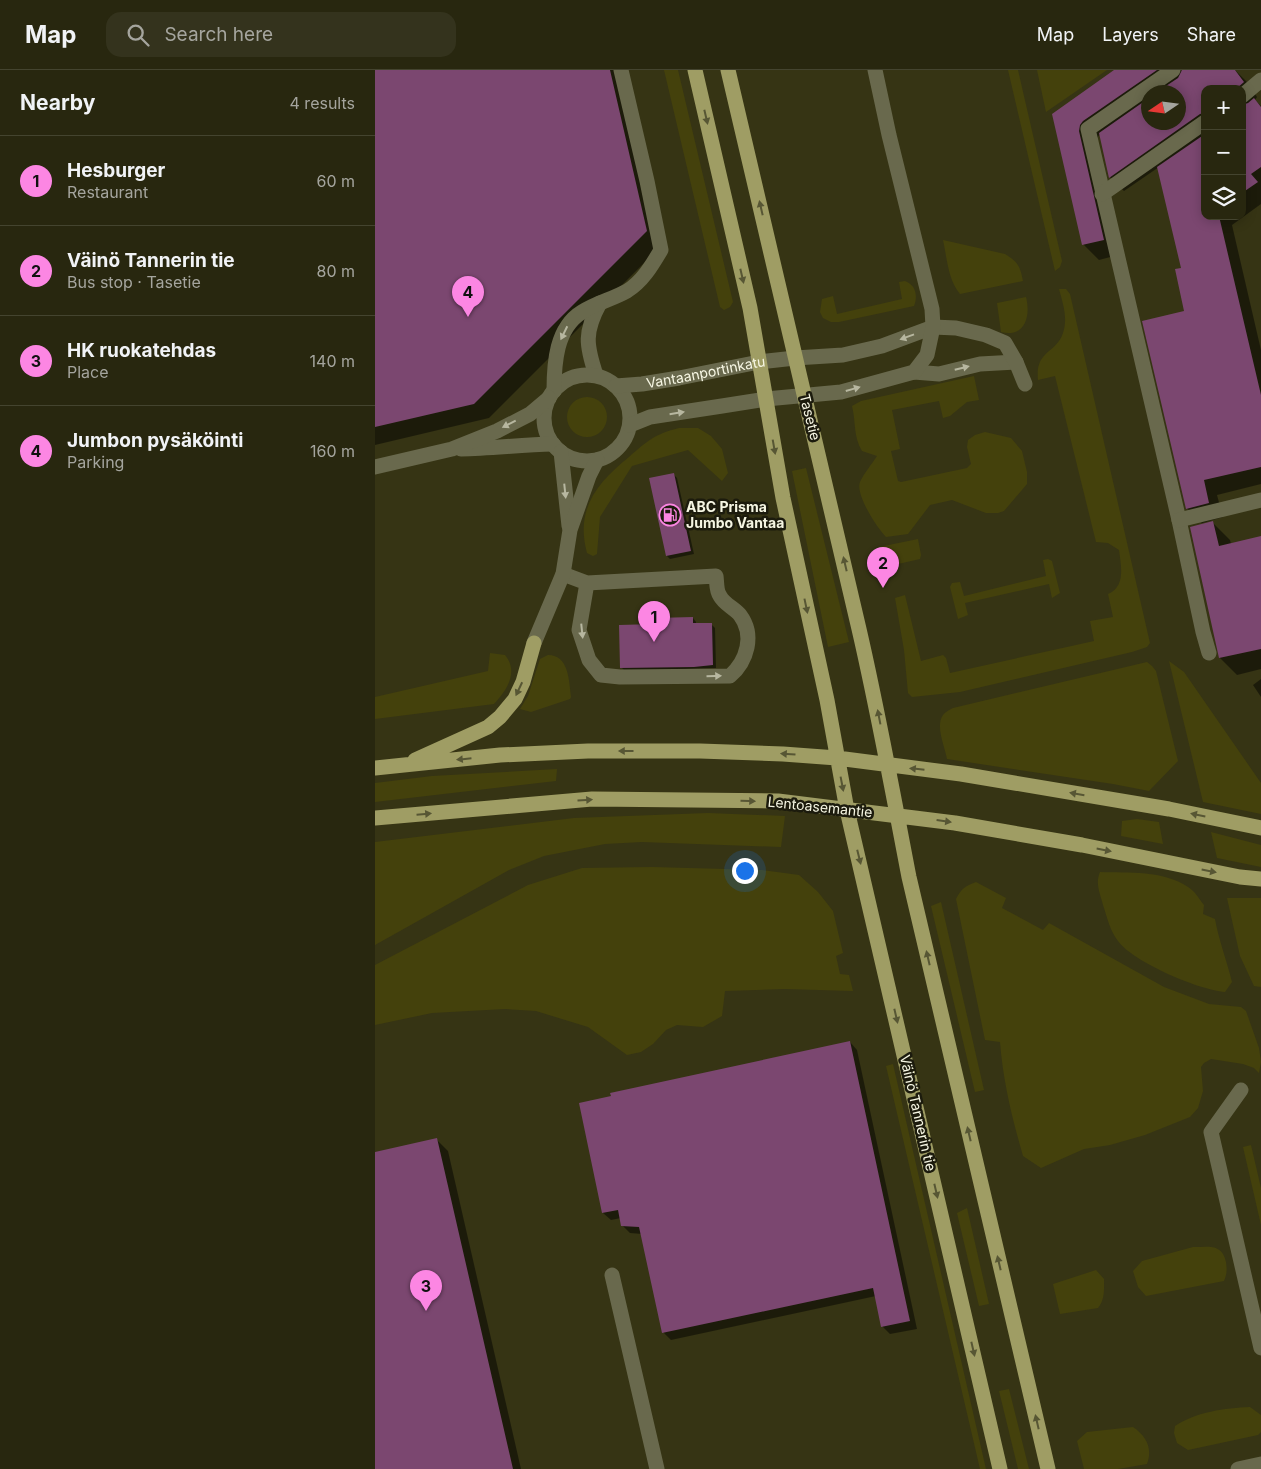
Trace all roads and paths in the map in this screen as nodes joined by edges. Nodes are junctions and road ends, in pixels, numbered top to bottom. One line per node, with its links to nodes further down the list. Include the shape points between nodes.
1 (621, 70): 10 (street, via 661,250 645,276 627,291)
2 (695, 70): 13 (main road, one-way to 13, via 750,308)
3 (728, 70): 12 (main road, Tasetie, one-way to 3)
4 (875, 70): 11 (street, via 932,309)
5 (1173, 70): 9 (street, via 1088,129)
6 (1261, 80): 7 (street)
7 (1246, 93)
8 (1201, 125): 9 (street)
9 (1103, 194): 28 (street)
10 (600, 303): 16 (street, via 587,336); 19 (street, one-way to 19, via 580,313 564,330)
11 (933, 327): 12 (street, Vantaanportinkatu, one-way to 12, via 882,346 843,355); 14 (street, via 956,328 1005,343); 15 (street, via 927,354)
12 (795, 358): 13 (street, Vantaanportinkatu); 20 (main road, Tasetie)
13 (759, 362): 18 (street, Vantaanportinkatu, via 670,380); 21 (main road)
14 (1016, 362): 15 (street, one-way to 14, via 939,374 980,364); 17 (street)
15 (914, 372): 20 (street, one-way to 15, via 841,392)
16 (596, 376): 18 (street, via 608,379); 19 (street, via 578,376 564,381)
17 (1025, 384)
18 (616, 386): 22 (street, via 630,409)
19 (551, 394): 23 (street, via 545,412 545,426); 24 (street, one-way to 24, via 530,414)
20 (805, 396): 21 (street); 35 (main road, Tasetie, one-way to 20)
21 (766, 399): 22 (street, one-way to 21, via 650,417); 34 (main road, one-way to 34, via 783,498)
22 (630, 425): 25 (street, via 620,446)
23 (557, 448): 24 (street); 25 (street, via 575,459); 29 (street, one-way to 29)
24 (452, 449): 26 (street)
25 (597, 460): 29 (street)
26 (375, 467)
27 (1261, 500): 28 (street)
28 (1179, 520): 33 (street)
29 (570, 530): 30 (street)
30 (563, 574): 31 (street); 32 (street)
31 (587, 583): 31 (street, one-way to 31, via 579,630 589,660 601,675 730,676 744,659 747,630 740,616 719,596 716,576)
32 (534, 643): 36 (main road, one-way to 36, via 523,682 515,699 500,717 488,727)
33 (1209, 652)
34 (837, 758): 35 (main road); 36 (main road, one-way to 36, via 700,750 588,750); 38 (main road, Väinö Tannerin tie, one-way to 38)
35 (888, 765): 39 (main road); 41 (main road, one-way to 35, via 1169,809)
36 (402, 766): 37 (main road)
37 (375, 768)
38 (847, 810): 39 (main road, Lentoasemantie); 40 (main road, Lentoasemantie, one-way to 38, via 592,799 778,801); 48 (main road, Väinö Tannerin tie, one-way to 48)
39 (896, 815): 42 (main road, Lentoasemantie, one-way to 42, via 975,826); 49 (main road, one-way to 39)
40 (375, 818)
41 (1261, 828)
42 (1261, 879)
43 (1241, 1090): 45 (street, via 1211,1132)
44 (612, 1275): 47 (street)
45 (1261, 1348)
46 (1261, 1464): 50 (street)
47 (657, 1469)
48 (1000, 1469)
49 (1048, 1469)
50 (1238, 1469)

